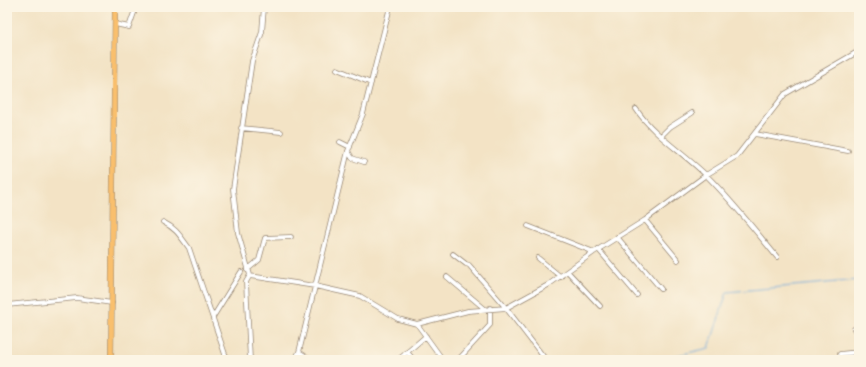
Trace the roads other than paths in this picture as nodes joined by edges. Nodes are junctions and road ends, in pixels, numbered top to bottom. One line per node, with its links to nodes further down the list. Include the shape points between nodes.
1 (115, 7): 5 (main road)
2 (136, 7): 5 (street, via 129,27)
3 (264, 7): 11 (street, via 262,32 252,61)
4 (390, 7): 8 (street)
5 (115, 24): 40 (main road)
6 (859, 51): 13 (street, via 785,94)
7 (337, 69): 8 (street)
8 (371, 83): 16 (street, via 363,114)
9 (636, 108): 14 (street, via 645,122)
10 (692, 113): 14 (street)
11 (241, 128): 12 (street); 31 (street, via 233,189 238,233)
12 (281, 132)
13 (755, 134): 17 (street); 19 (street, via 737,156)
14 (661, 136): 19 (street)
15 (340, 142): 16 (street)
16 (349, 149): 18 (street, via 352,158); 37 (street)
17 (848, 151)
18 (364, 162)
19 (706, 175): 20 (street); 28 (street)
20 (645, 220): 24 (street); 30 (street)
21 (163, 222): 46 (street, via 177,230 189,248)
22 (528, 226): 26 (street)
23 (291, 237): 31 (street, via 265,238 259,260)
24 (617, 237): 25 (street); 38 (street)
25 (598, 249): 26 (street); 39 (street)
26 (594, 252): 33 (street)
27 (453, 254): 44 (street, via 472,267)
28 (777, 257)
29 (538, 258): 36 (street)
30 (678, 260)
31 (248, 270): 34 (street)
32 (241, 272): 46 (street)
33 (568, 272): 36 (street); 42 (street)
34 (250, 276): 37 (street); 57 (street, via 246,282)
35 (447, 277): 45 (street)
36 (561, 277): 44 (street)
37 (315, 286): 47 (street, via 360,296 398,319); 51 (street)
38 (660, 289)
39 (637, 295)
40 (112, 303): 41 (street, via 77,298); 55 (main road)
41 (7, 305)
42 (600, 306)
43 (490, 308): 44 (street); 45 (street); 63 (street, via 490,324)
44 (506, 308): 64 (street)
45 (485, 309): 47 (street)
46 (213, 317): 56 (street)
47 (417, 324): 50 (street)
48 (859, 328): 49 (street)
49 (854, 329)
50 (426, 336): 52 (street); 62 (street)
51 (299, 352): 58 (street); 59 (street)
52 (407, 352): 60 (street); 61 (street)
53 (859, 352): 54 (street)
54 (840, 354)
55 (111, 360)
56 (227, 360)
57 (250, 360)
58 (295, 360)
59 (311, 360)
60 (398, 360)
61 (414, 360)
62 (444, 360)
63 (458, 360)
64 (546, 360)

